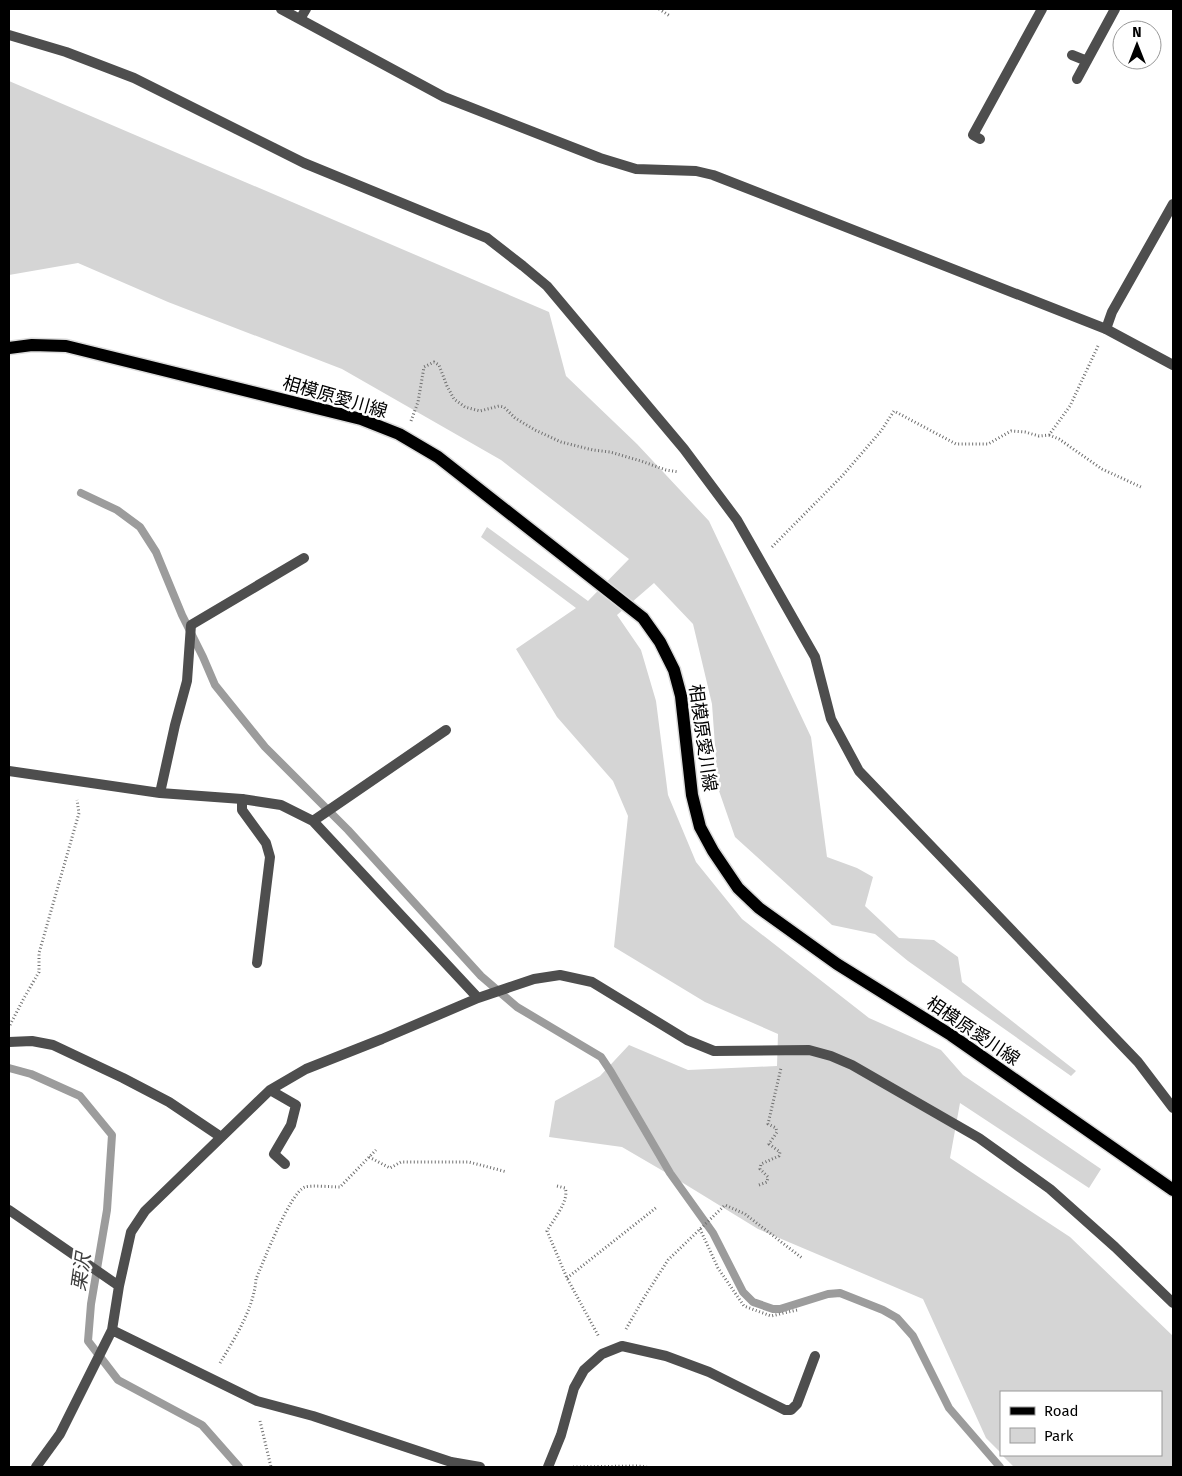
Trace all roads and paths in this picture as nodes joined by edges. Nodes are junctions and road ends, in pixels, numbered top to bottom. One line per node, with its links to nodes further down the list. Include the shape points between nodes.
1 (281, 9): 7 (street)
2 (306, 9): 7 (street)
3 (659, 9): 6 (path)
4 (1042, 9): 12 (street, via 973,135)
5 (1115, 9): 10 (street)
6 (670, 16)
7 (300, 19): 14 (street, via 444,97 600,158 636,169 696,171 713,175)
8 (9, 35): 19 (street, via 134,78 304,163 487,238 547,286)
9 (1072, 55): 10 (street)
10 (1086, 61): 11 (street)
11 (1077, 79)
12 (980, 139)
13 (1173, 204): 14 (street, via 1112,312)
14 (1106, 329): 16 (street); 17 (path, via 1070,406)
15 (9, 348): 18 (main road, 相模原愛川線, via 66,346 361,419)
16 (1173, 364)
17 (1049, 435): 20 (path, via 1102,469); 22 (path, via 1011,431 988,444 956,444 894,411 843,475)
18 (405, 438): 19 (path, via 418,402 424,367 434,362 439,365 454,399 465,407 480,411 504,407 515,418 561,442 610,452 698,480); 43 (main road, 相模原愛川線, via 438,458 643,618 674,670 692,795 700,827 738,888 759,908 837,964 951,1036)
19 (708, 480): 22 (street)
20 (1142, 487)
21 (304, 558): 26 (street, via 191,625 187,681)
22 (759, 560): 35 (street, via 815,657 831,719 859,771 1138,1062)
23 (446, 730): 28 (street)
24 (9, 771): 25 (street)
25 (75, 782): 26 (street); 31 (path, via 78,813 42,938 39,972)
26 (160, 793): 27 (street)
27 (242, 799): 28 (street, via 281,805); 29 (street, via 242,810 266,843 270,857)
28 (313, 821): 30 (street)
29 (257, 963)
30 (478, 998): 33 (street, via 534,978 560,975 592,982 687,1040 714,1051); 34 (street, via 306,1069)
31 (9, 1028)
32 (9, 1042): 36 (street, via 53,1045 169,1102)
33 (784, 1050): 41 (path, via 768,1124 777,1132 769,1144 780,1152 779,1156 761,1164 760,1170 768,1177 767,1182); 50 (street, via 809,1050 852,1065 979,1138 1050,1189)
34 (270, 1090): 36 (street); 39 (street, via 296,1105 291,1125 274,1154)
35 (1173, 1108)
36 (221, 1136): 49 (street, via 145,1211 131,1232)
37 (376, 1150): 38 (path)
38 (369, 1158): 40 (path, via 390,1168 401,1162 469,1162); 55 (path, via 340,1187 304,1188 297,1194 274,1234 241,1328)
39 (285, 1164)
40 (507, 1172)
41 (759, 1185)
42 (557, 1186): 48 (path, via 567,1192 565,1202 547,1231)
43 (1173, 1190)
44 (657, 1207): 48 (path)
45 (9, 1210): 49 (street)
46 (700, 1229): 47 (path, via 725,1206 745,1214); 51 (path, via 718,1268 744,1306 771,1316); 53 (path, via 668,1260)
47 (802, 1258)
48 (567, 1278): 53 (path, via 603,1345)
49 (115, 1284): 52 (street)
50 (1173, 1303)
51 (797, 1310)
52 (110, 1335): 55 (street); 57 (street, via 60,1434)
53 (614, 1349): 54 (street, via 622,1346 666,1356 708,1372 785,1410 791,1410 797,1404); 60 (street, via 602,1354 584,1370 574,1388)
54 (815, 1356)
55 (211, 1378): 56 (street)
56 (257, 1401): 58 (path); 59 (street, via 451,1462)
57 (36, 1467)
58 (271, 1467)
59 (480, 1467)
60 (548, 1467)
61 (573, 1467): 62 (path)
62 (647, 1467)

